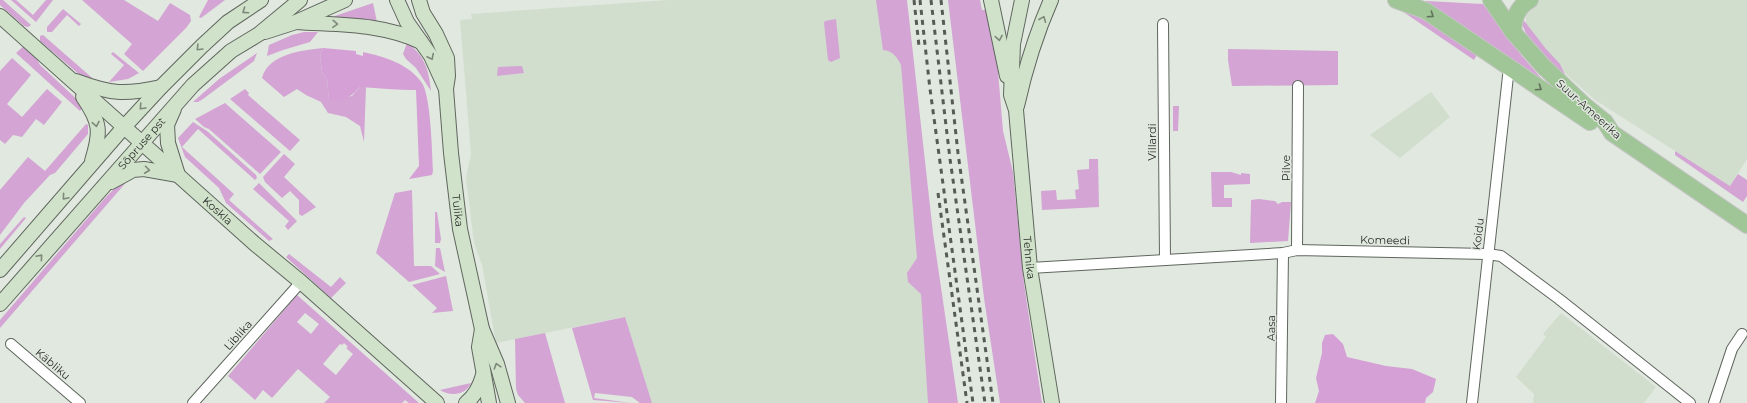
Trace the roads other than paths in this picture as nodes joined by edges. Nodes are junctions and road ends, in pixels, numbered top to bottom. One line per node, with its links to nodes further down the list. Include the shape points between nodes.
1 (261, 0): 21 (main road, Sõpruse pst, one-way to 21, via 228,22)
2 (300, 0): 16 (main road, Sõpruse pst)
3 (346, 0): 13 (main road)
4 (397, 0): 17 (main road, Tulika, via 407,22)
5 (419, 0): 22 (main road, Tulika, via 446,58)
6 (991, 0): 23 (main road, one-way to 23)
7 (1022, 0): 23 (main road, Tehnika, via 1013,44)
8 (1051, 0): 25 (main road, Tehnika, one-way to 8, via 1038,32)
9 (1396, 0): 18 (main road, one-way to 18, via 1426,11)
10 (1491, 0): 15 (main road, Suur-Ameerika)
11 (1530, 0): 15 (main road, via 1518,10 1514,18)
12 (0, 16): 19 (main road, Koskla)
13 (296, 22): 16 (main road); 17 (main road, one-way to 17, via 361,26 400,32)
14 (1163, 24): 36 (street, Villardi)
15 (1513, 32): 27 (main road, Suur-Ameerika, via 1543,66 1605,122)
16 (259, 34): 24 (main road, Sõpruse pst, via 231,51)
17 (422, 42): 22 (main road, Tulika, one-way to 22)
18 (1509, 67): 27 (main road, one-way to 27, via 1600,129); 35 (street, Koidu)
19 (70, 79): 21 (main road, via 118,93); 26 (main road, Koskla); 29 (main road, one-way to 29, via 97,121 98,141)
20 (1298, 86): 33 (street, Pilve)
21 (161, 87): 26 (main road, Sõpruse pst, one-way to 26)
22 (446, 89): 41 (main road, Tulika, via 460,229)
23 (1011, 95): 25 (main road, Tehnika)
24 (177, 102): 28 (main road, Sõpruse pst); 30 (main road, via 168,125 168,143)
25 (1016, 110): 37 (main road, Tehnika)
26 (124, 128): 28 (main road, Koskla); 29 (main road, Sõpruse pst)
27 (1612, 133): 32 (main road, Suur-Ameerika)
28 (141, 142): 30 (main road, Koskla); 31 (main road, Sõpruse pst)
29 (90, 167): 38 (main road, Sõpruse pst, one-way to 38)
30 (178, 176): 31 (main road, one-way to 30, via 133,170 144,169); 39 (main road, Koskla)
31 (100, 189): 40 (main road, Sõpruse pst, one-way to 31)
32 (1747, 225)
33 (1297, 250): 34 (street, Komeedi); 35 (street, Komeedi)
34 (1283, 253): 36 (street, Komeedi); 52 (street, Aasa)
35 (1487, 254): 53 (street, Koidu); 54 (street, Komeedi, via 1501,256 1559,298)
36 (1165, 259): 37 (street, Komeedi)
37 (1030, 268): 51 (main road, Tehnika)
38 (0, 270)
39 (301, 282): 46 (street, Liblika); 47 (main road, Koskla)
40 (0, 304)
41 (482, 329): 44 (main road, Tulika, via 479,347); 50 (main road, Tulika, one-way to 41, via 495,358)
42 (1742, 334): 55 (street, via 1732,349)
43 (11, 344): 45 (street, Käbliku)
44 (483, 374): 48 (main road, via 480,386); 49 (main road, Tulika)
45 (80, 403)
46 (193, 403)
47 (437, 403)
48 (466, 403)
49 (488, 403)
50 (508, 403)
51 (1052, 403)
52 (1281, 403)
53 (1472, 403)
54 (1690, 403)
55 (1714, 403)

